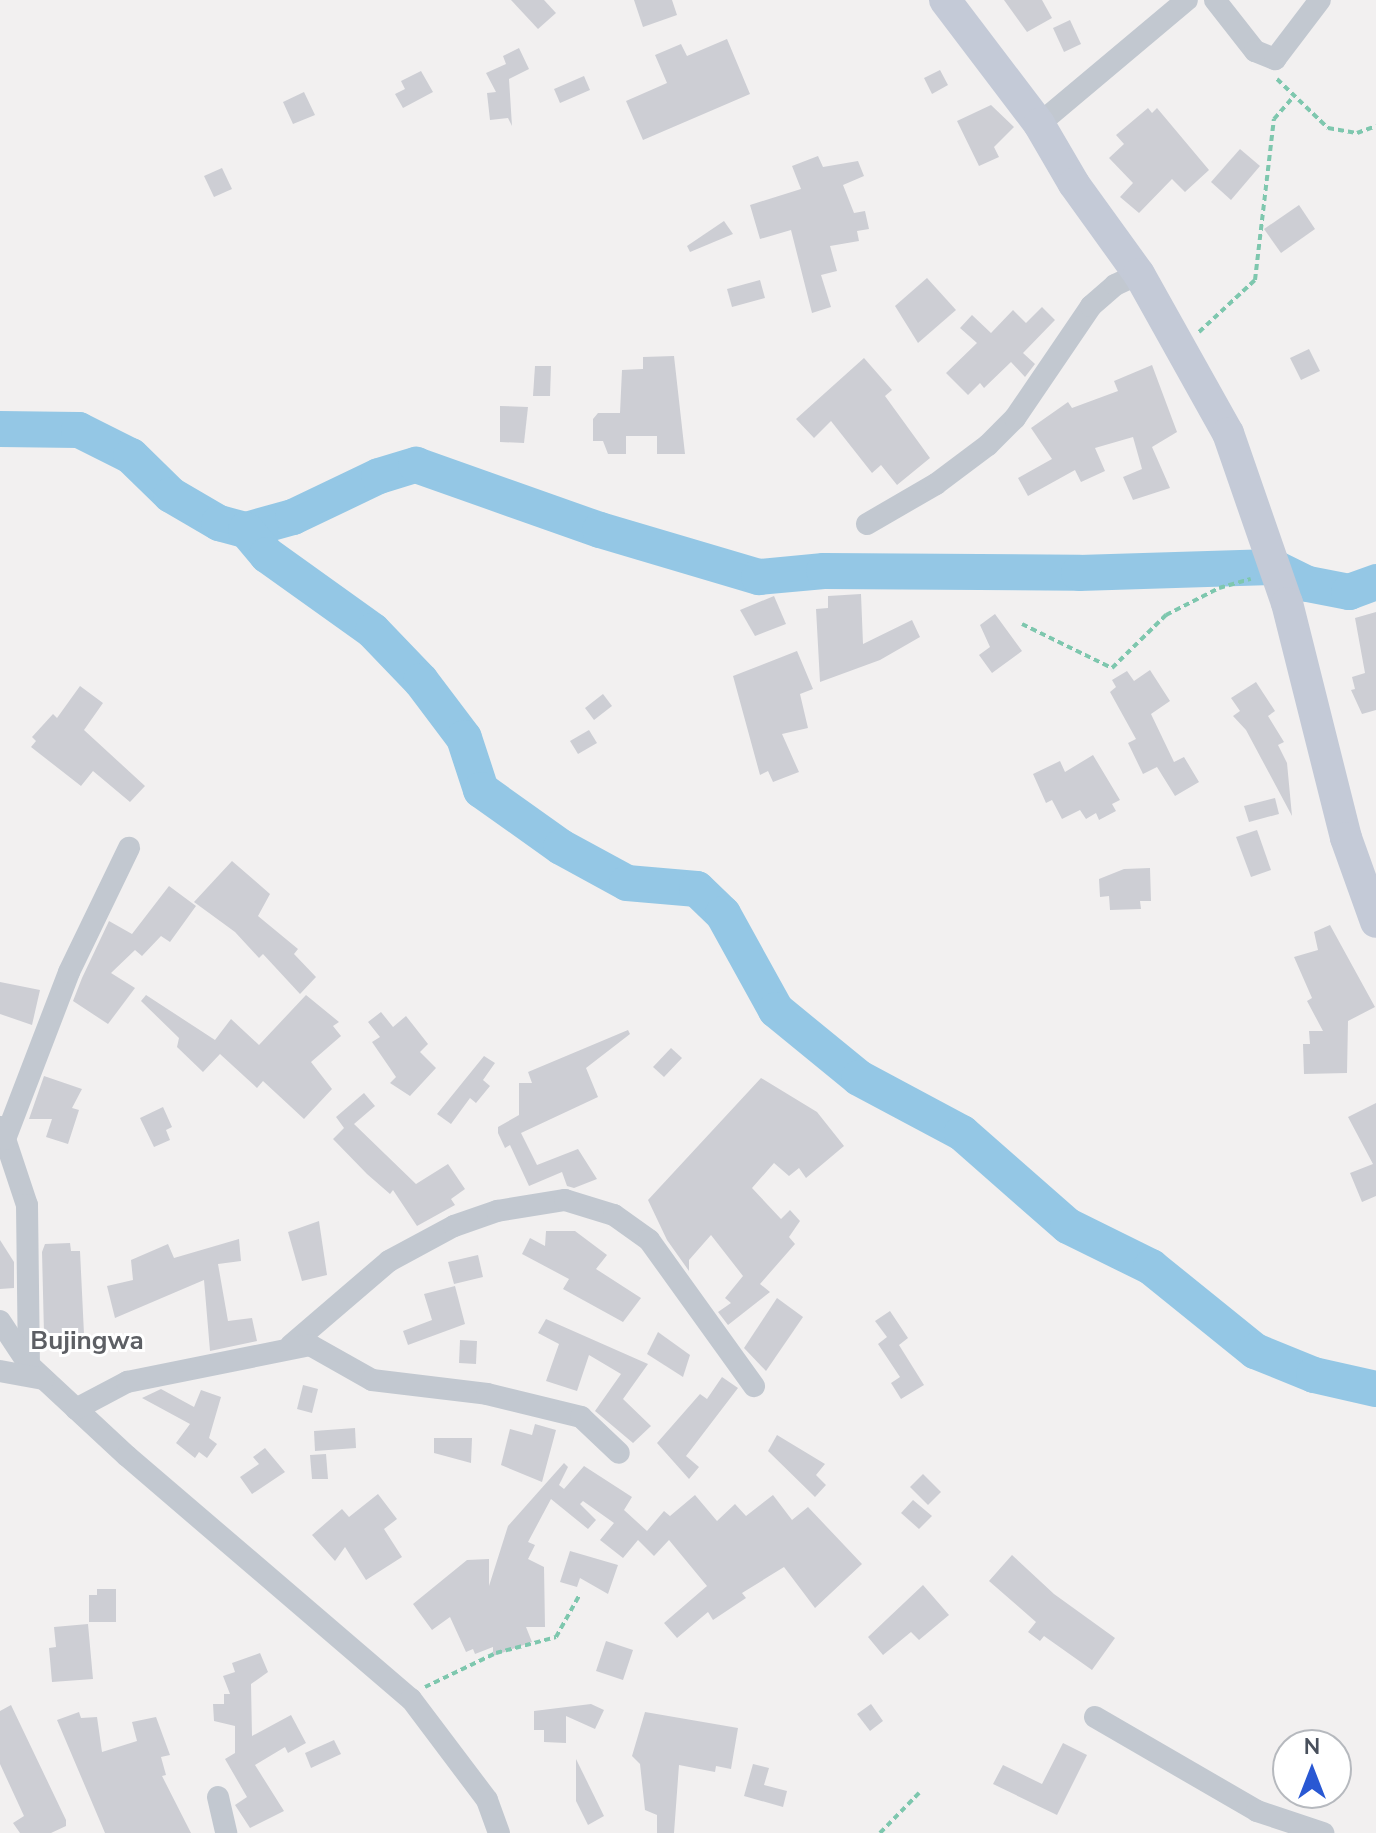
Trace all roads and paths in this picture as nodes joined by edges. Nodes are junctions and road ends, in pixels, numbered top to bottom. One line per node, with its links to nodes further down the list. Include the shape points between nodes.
1 (945, 0): 7 (street)
2 (1187, 0): 7 (street)
3 (1215, 0): 5 (street, via 1255,51)
4 (1320, 0): 5 (street, via 1281,56)
5 (1266, 56): 6 (path, via 1275,77)
6 (1294, 96): 8 (path, via 1328,128 1342,133); 10 (path, via 1274,119 1255,280)
7 (1039, 124): 9 (street, via 1074,184)
8 (1376, 126)
9 (1139, 274): 10 (street); 11 (street, via 1115,285 1091,306 1015,418 988,445 936,484)
10 (1183, 347): 12 (street, via 1228,433)
11 (867, 524)
12 (1277, 576): 13 (path, via 1242,580 1188,603 1153,626 1112,668); 15 (street, via 1346,838)
13 (1022, 624)
14 (129, 848): 16 (street, via 69,972)
15 (1376, 922)
16 (3, 1131): 20 (street, via 27,1205)
17 (0, 1321): 20 (street)
18 (291, 1345): 21 (street, via 355,1287 415,1247 497,1211 565,1200 604,1210 649,1240); 22 (street, via 127,1382); 23 (street, via 310,1345 357,1373 399,1386 487,1394 581,1417)
19 (0, 1371): 20 (street)
20 (36, 1372): 22 (street)
21 (754, 1386)
22 (76, 1409): 25 (street)
23 (619, 1453)
24 (580, 1594): 25 (path, via 556,1637 434,1678)
25 (411, 1699): 30 (street, via 487,1800)
26 (1095, 1717): 32 (street, via 1257,1811)
27 (919, 1793): 31 (path)
28 (218, 1797): 29 (street)
29 (226, 1833)
30 (499, 1833)
31 (880, 1833)
32 (1323, 1833)

